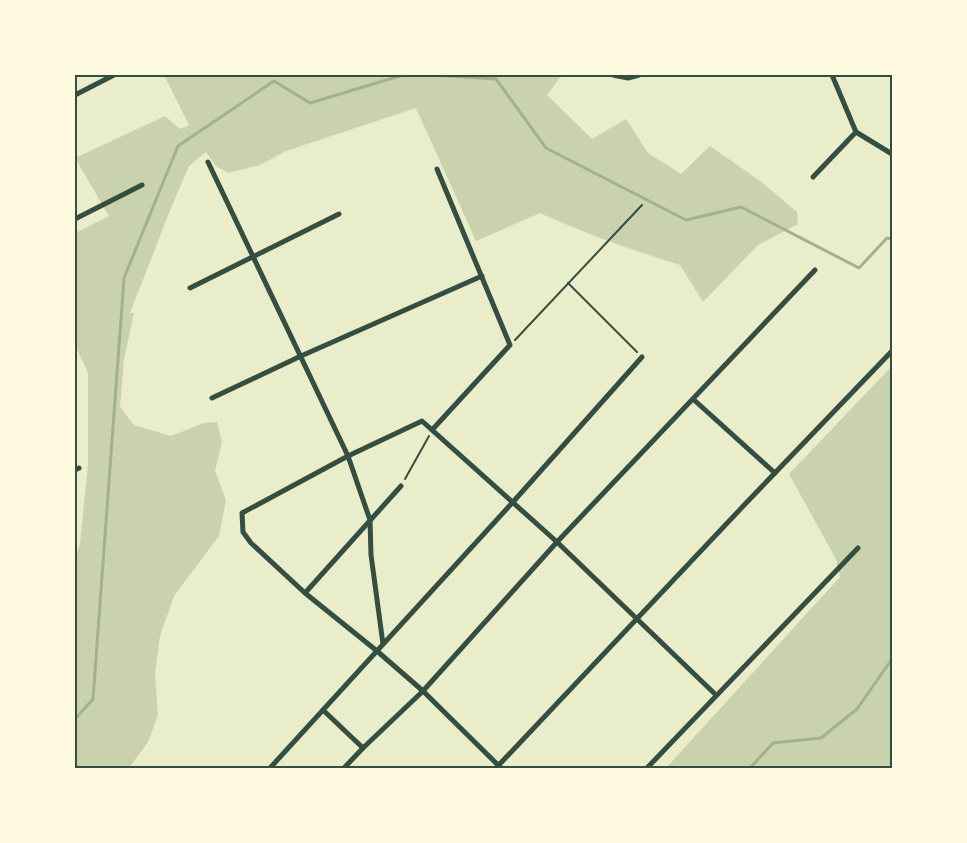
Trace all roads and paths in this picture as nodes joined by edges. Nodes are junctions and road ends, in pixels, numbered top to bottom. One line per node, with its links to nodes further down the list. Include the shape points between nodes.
1 (114, 75): 5 (street)
2 (612, 75): 3 (street, via 628,78)
3 (639, 75)
4 (832, 75): 6 (street)
5 (75, 95)
6 (856, 132): 7 (street); 10 (street)
7 (892, 154)
8 (208, 162): 15 (street)
9 (437, 169): 17 (street)
10 (813, 176)
11 (142, 185): 14 (street)
12 (642, 205): 18 (path)
13 (339, 214): 15 (street)
14 (75, 219)
15 (253, 258): 19 (street); 22 (street)
16 (815, 270): 25 (street)
17 (482, 276): 20 (street); 22 (street)
18 (568, 283): 20 (path); 23 (path)
19 (190, 288)
20 (510, 345): 26 (street)
21 (892, 351): 28 (street)
22 (301, 356): 24 (street); 27 (street)
23 (642, 357): 30 (street)
24 (212, 398)
25 (693, 398): 28 (street); 32 (street)
26 (432, 430): 27 (street, via 422,421); 29 (path); 30 (street)
27 (348, 456): 31 (street); 34 (street, via 242,513 243,532 251,543)
28 (775, 473): 35 (street)
29 (401, 486): 31 (street)
30 (513, 502): 32 (street); 36 (street)
31 (370, 520): 34 (street); 36 (street, via 371,555)
32 (557, 542): 35 (street); 38 (street)
33 (858, 548): 39 (street)
34 (304, 593): 37 (street)
35 (636, 619): 39 (street); 42 (street)
36 (383, 644): 37 (street)
37 (377, 651): 38 (street); 40 (street)
38 (423, 691): 41 (street); 42 (street)
39 (716, 695): 45 (street)
40 (323, 710): 41 (street); 43 (street)
41 (362, 748): 44 (street)
42 (498, 767)
43 (270, 768)
44 (344, 768)
45 (647, 768)

